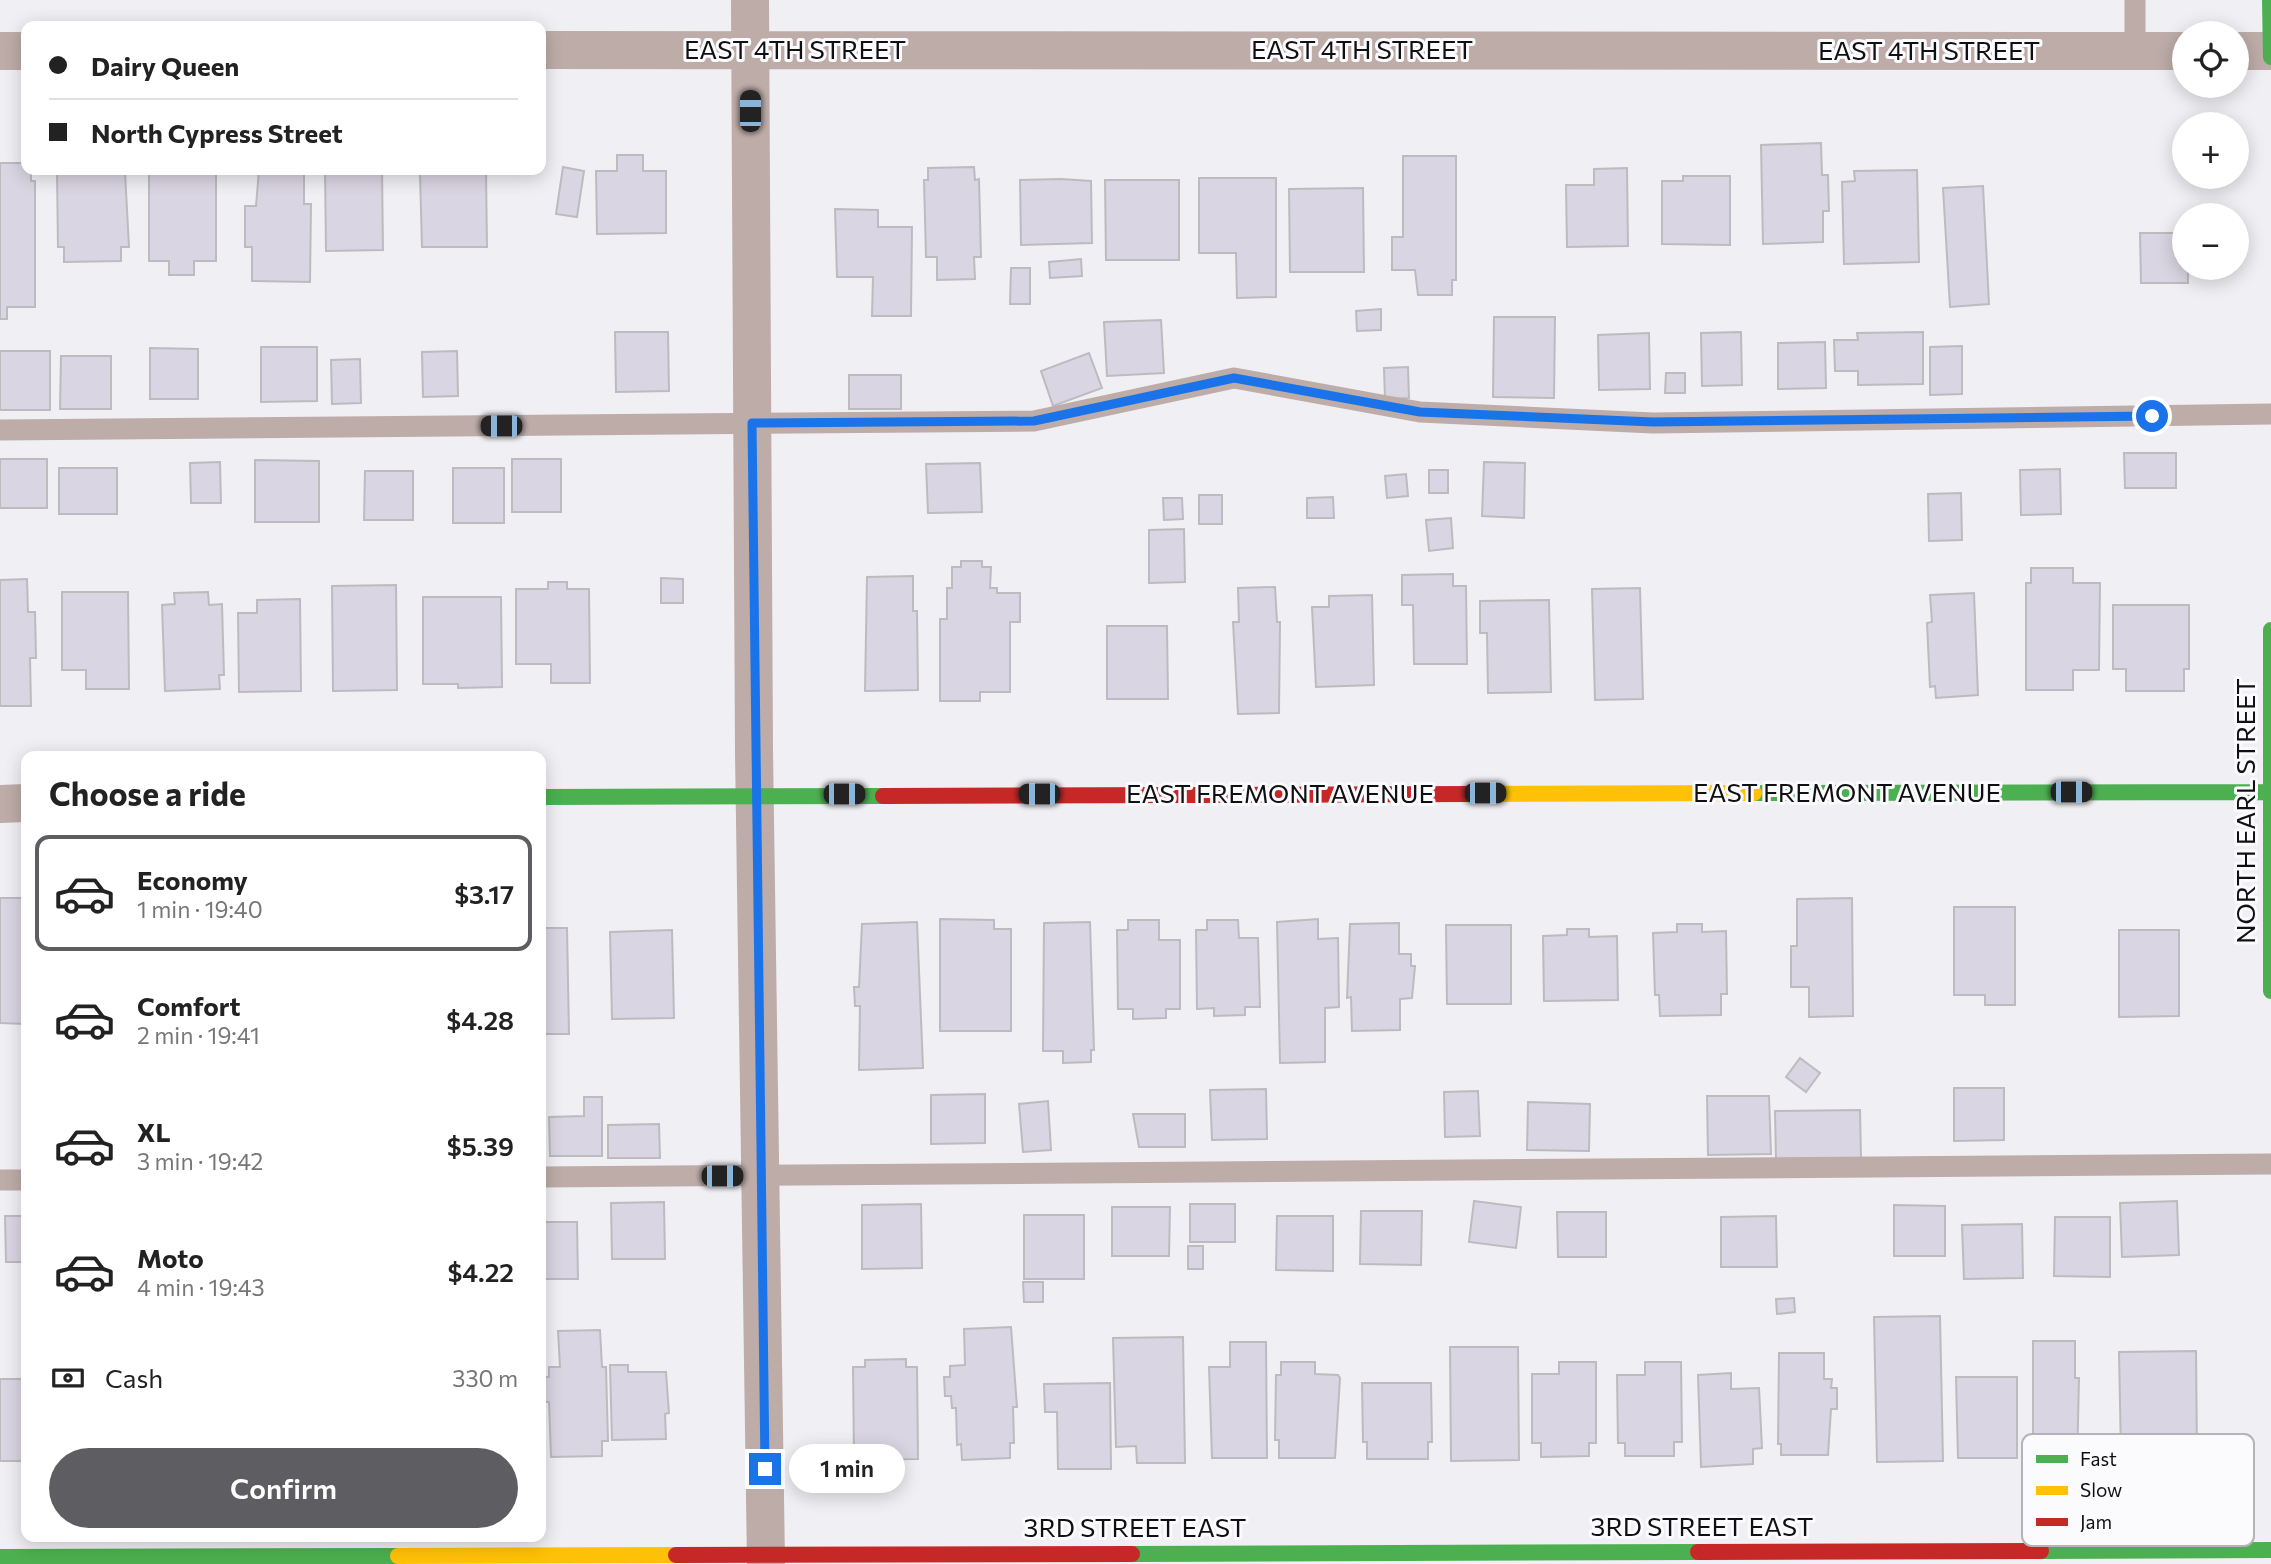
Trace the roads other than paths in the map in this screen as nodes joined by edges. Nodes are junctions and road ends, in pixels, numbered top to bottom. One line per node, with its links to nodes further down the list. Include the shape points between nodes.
1 (750, 0): 5 (street)
2 (2135, 0): 8 (lane)
3 (2270, 0): 11 (street)
4 (546, 50): 5 (street, EAST 4TH STREET)
5 (750, 50): 8 (street, EAST 4TH STREET); 14 (street)
6 (0, 51): 7 (street)
7 (21, 51)
8 (2135, 51): 9 (street, EAST 4TH STREET)
9 (2172, 51)
10 (2249, 51): 11 (street)
11 (2271, 51): 12 (street)
12 (2271, 57)
13 (2271, 414): 14 (lane, via 1653,422 1420,412 1234,378 1034,421)
14 (752, 423): 15 (lane); 18 (street)
15 (0, 430)
16 (2271, 630): 17 (street, NORTH EARL STREET)
17 (2270, 792): 18 (street, EAST FREMONT AVENUE); 22 (street, NORTH EARL STREET)
18 (755, 794): 19 (street, EAST FREMONT AVENUE); 24 (street)
19 (546, 797)
20 (21, 803): 21 (street)
21 (0, 804)
22 (2271, 991)
23 (2271, 1164): 24 (lane)
24 (760, 1176): 25 (lane); 30 (street)
25 (546, 1177)
26 (0, 1180): 27 (lane)
27 (21, 1180)
28 (2271, 1550): 30 (street, 3RD STREET EAST)
29 (0, 1557): 30 (street, 3RD STREET EAST)
30 (766, 1559)

